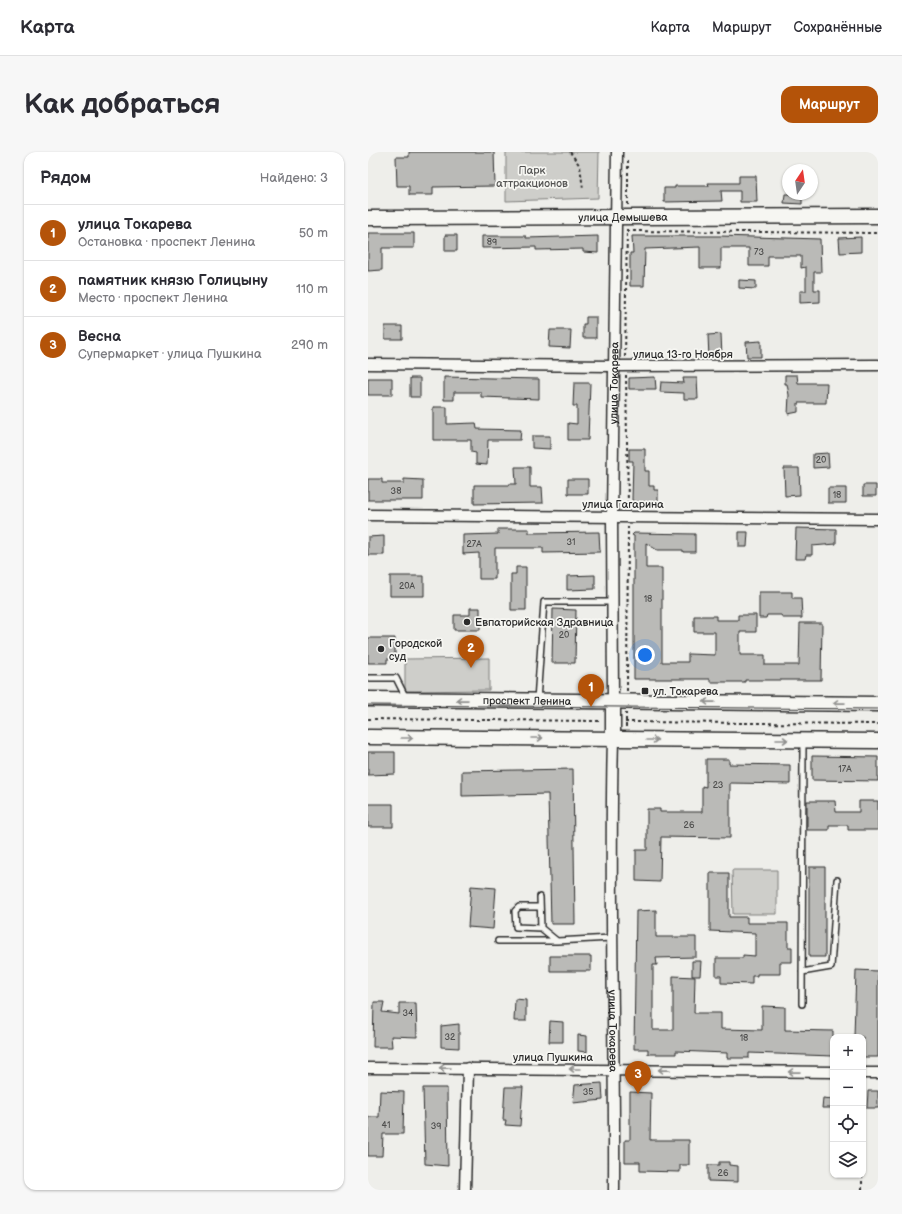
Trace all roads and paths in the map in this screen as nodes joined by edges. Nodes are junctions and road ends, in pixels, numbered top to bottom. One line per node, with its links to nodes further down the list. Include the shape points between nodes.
1 (570, 152): 4 (path, via 580,166)
2 (617, 152): 7 (street, улица Токарева)
3 (628, 159): 7 (path)
4 (583, 189)
5 (878, 216): 7 (street, улица Демышева)
6 (368, 218): 7 (street, улица Демышева)
7 (624, 222): 8 (path); 11 (street, улица Токарева); 12 (path)
8 (878, 233)
9 (368, 364): 11 (street, улица 13-го Ноября)
10 (878, 365): 12 (street, улица 13-го Ноября)
11 (614, 366): 12 (street, улица 13-го Ноября); 14 (street, улица Токарева)
12 (625, 366): 15 (path)
13 (368, 515): 14 (street, улица Гагарина)
14 (612, 516): 15 (street, улица Гагарина); 17 (street, улица Токарева)
15 (628, 516): 16 (street, улица Гагарина); 22 (path)
16 (878, 519)
17 (612, 602): 21 (lane, via 544,602); 22 (street, улица Токарева)
18 (368, 678): 20 (lane, via 396,678)
19 (368, 699): 20 (street, проспект Ленина)
20 (406, 699): 21 (street, проспект Ленина, one-way to 20)
21 (537, 701): 22 (street, проспект Ленина)
22 (620, 701): 23 (street, проспект Ленина, one-way to 22); 25 (street, улица Токарева); 25 (path)
23 (878, 704)
24 (368, 737): 25 (street, one-way to 25)
25 (620, 739): 26 (street, one-way to 26); 32 (street, улица Токарева)
26 (802, 741): 27 (street); 35 (lane)
27 (878, 741)
28 (838, 880): 35 (lane, via 831,967)
29 (540, 897): 30 (lane)
30 (540, 907): 31 (lane); 31 (lane, via 519,907 515,911 515,918 516,927)
31 (540, 928): 33 (lane)
32 (611, 938): 33 (lane); 39 (street, улица Токарева)
33 (557, 941): 34 (lane)
34 (498, 942)
35 (802, 972): 36 (lane)
36 (802, 1004)
37 (368, 1068): 38 (street, улица Пушкина, one-way to 37)
38 (468, 1068): 39 (street, улица Пушкина, one-way to 38); 44 (street)
39 (614, 1070): 40 (street, улица Пушкина, one-way to 39); 45 (street, улица Токарева)
40 (830, 1072)
41 (866, 1073): 42 (street)
42 (878, 1073)
43 (862, 1178): 46 (path)
44 (464, 1190)
45 (614, 1190)
46 (862, 1190)

